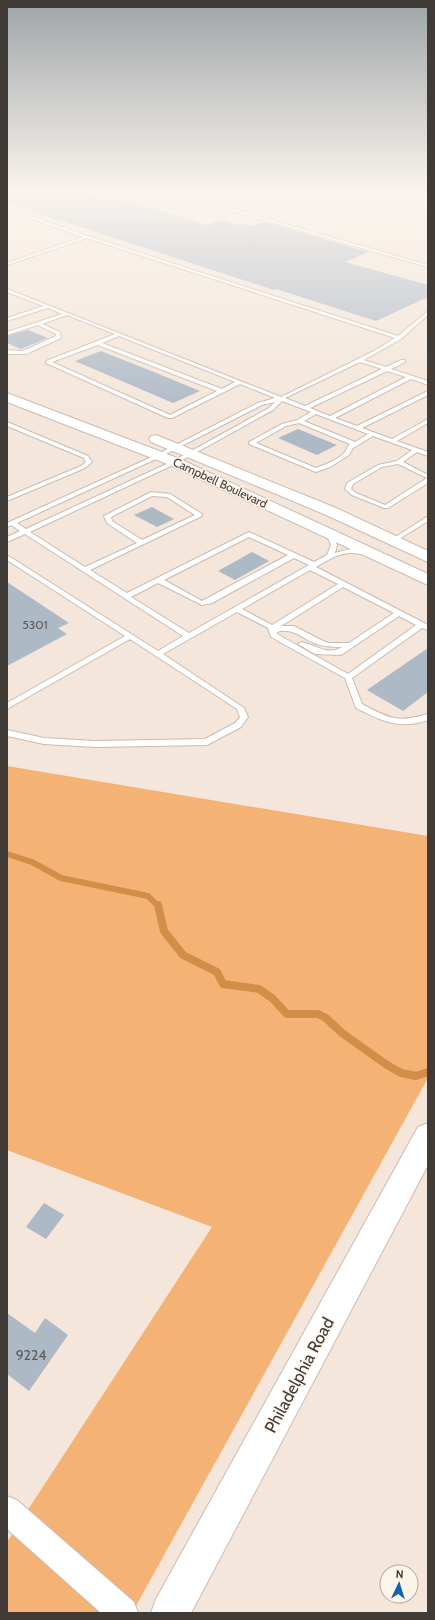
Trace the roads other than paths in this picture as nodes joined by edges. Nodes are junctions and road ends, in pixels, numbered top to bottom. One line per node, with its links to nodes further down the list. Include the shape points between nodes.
1 (175, 266): 14 (lane)
2 (7, 290): 3 (lane)
3 (17, 294): 4 (lane); 5 (lane)
4 (7, 298)
5 (48, 306): 8 (lane); 9 (lane)
6 (14, 309): 8 (lane)
7 (428, 312): 14 (lane)
8 (25, 314): 10 (lane)
9 (66, 314): 11 (lane); 13 (lane)
10 (7, 320)
11 (37, 324): 12 (lane); 16 (lane, via 58,333 59,337 24,352)
12 (7, 334)
13 (118, 335): 15 (lane); 21 (lane)
14 (399, 338): 17 (lane)
15 (98, 342): 23 (lane); 23 (lane, via 48,362 170,417)
16 (7, 352)
17 (360, 360): 19 (lane); 26 (lane)
18 (403, 361): 19 (lane)
19 (386, 369): 20 (lane); 27 (lane)
20 (411, 377): 22 (lane); 29 (lane)
21 (240, 382): 23 (lane); 26 (lane)
22 (428, 383)
23 (222, 391)
24 (428, 393): 33 (lane)
25 (7, 397): 42 (main road, Campbell Boulevard)
26 (282, 398): 27 (lane); 38 (lane, via 260,404); 41 (lane, via 271,409)
27 (305, 408): 28 (lane)
28 (316, 412): 29 (lane); 30 (lane)
29 (330, 418): 33 (lane)
30 (299, 421): 37 (lane); 37 (lane, via 284,425 251,443 316,470 347,454 350,447)
31 (428, 421): 36 (lane)
32 (7, 424): 47 (lane, via 86,457 89,462 83,467)
33 (358, 428): 34 (lane)
34 (372, 434): 36 (lane); 37 (lane)
35 (146, 435): 38 (main road, Campbell Boulevard)
36 (393, 441): 39 (lane)
37 (355, 444)
38 (176, 446): 41 (main road, Campbell Boulevard); 42 (lane)
39 (416, 450): 40 (lane); 44 (lane)
40 (427, 452)
41 (192, 453): 43 (lane); 53 (main road, Campbell Boulevard)
42 (158, 456): 43 (main road, Campbell Boulevard); 49 (lane)
43 (174, 462): 50 (lane); 51 (main road, Campbell Boulevard)
44 (399, 462): 45 (lane); 46 (lane, via 380,466 350,483 348,489 386,507)
45 (428, 477)
46 (428, 480)
47 (7, 499)
48 (428, 518): 53 (lane)
49 (9, 524): 50 (lane)
50 (26, 531): 52 (lane); 61 (lane)
51 (329, 534): 55 (main road, Campbell Boulevard); 57 (lane, via 334,545)
52 (7, 540)
53 (394, 540): 58 (main road, Campbell Boulevard)
54 (142, 543): 54 (lane, via 161,534 200,515 168,495 151,494 107,516 109,522); 61 (lane)
55 (368, 552): 57 (lane, via 350,551); 63 (main road, Campbell Boulevard)
56 (293, 555): 60 (lane); 62 (lane, via 249,534); 62 (lane, via 209,602 197,601)
57 (330, 556): 60 (lane)
58 (428, 556)
59 (7, 557): 70 (lane)
60 (312, 566): 64 (lane); 66 (lane)
61 (87, 570): 65 (lane)
62 (158, 580): 65 (lane)
63 (428, 580)
64 (342, 584): 67 (lane); 69 (lane)
65 (127, 596): 71 (lane)
66 (237, 609): 69 (lane); 71 (lane)
67 (399, 613): 68 (lane); 69 (lane, via 338,653 318,652)
68 (424, 626): 73 (lane)
69 (272, 628): 73 (lane, via 274,635)
70 (130, 636): 72 (lane); 74 (lane)
71 (188, 636): 72 (lane)
72 (158, 654): 76 (lane, via 240,708 244,717 238,725 207,742 199,743 95,744 44,741)
73 (348, 677): 75 (lane, via 359,706 386,720 407,724)
74 (7, 706)
75 (428, 717)
76 (7, 734)
77 (428, 1136): 80 (main road, Philadelphia Road)
78 (7, 1510): 79 (street)
79 (123, 1613)
80 (170, 1613)

